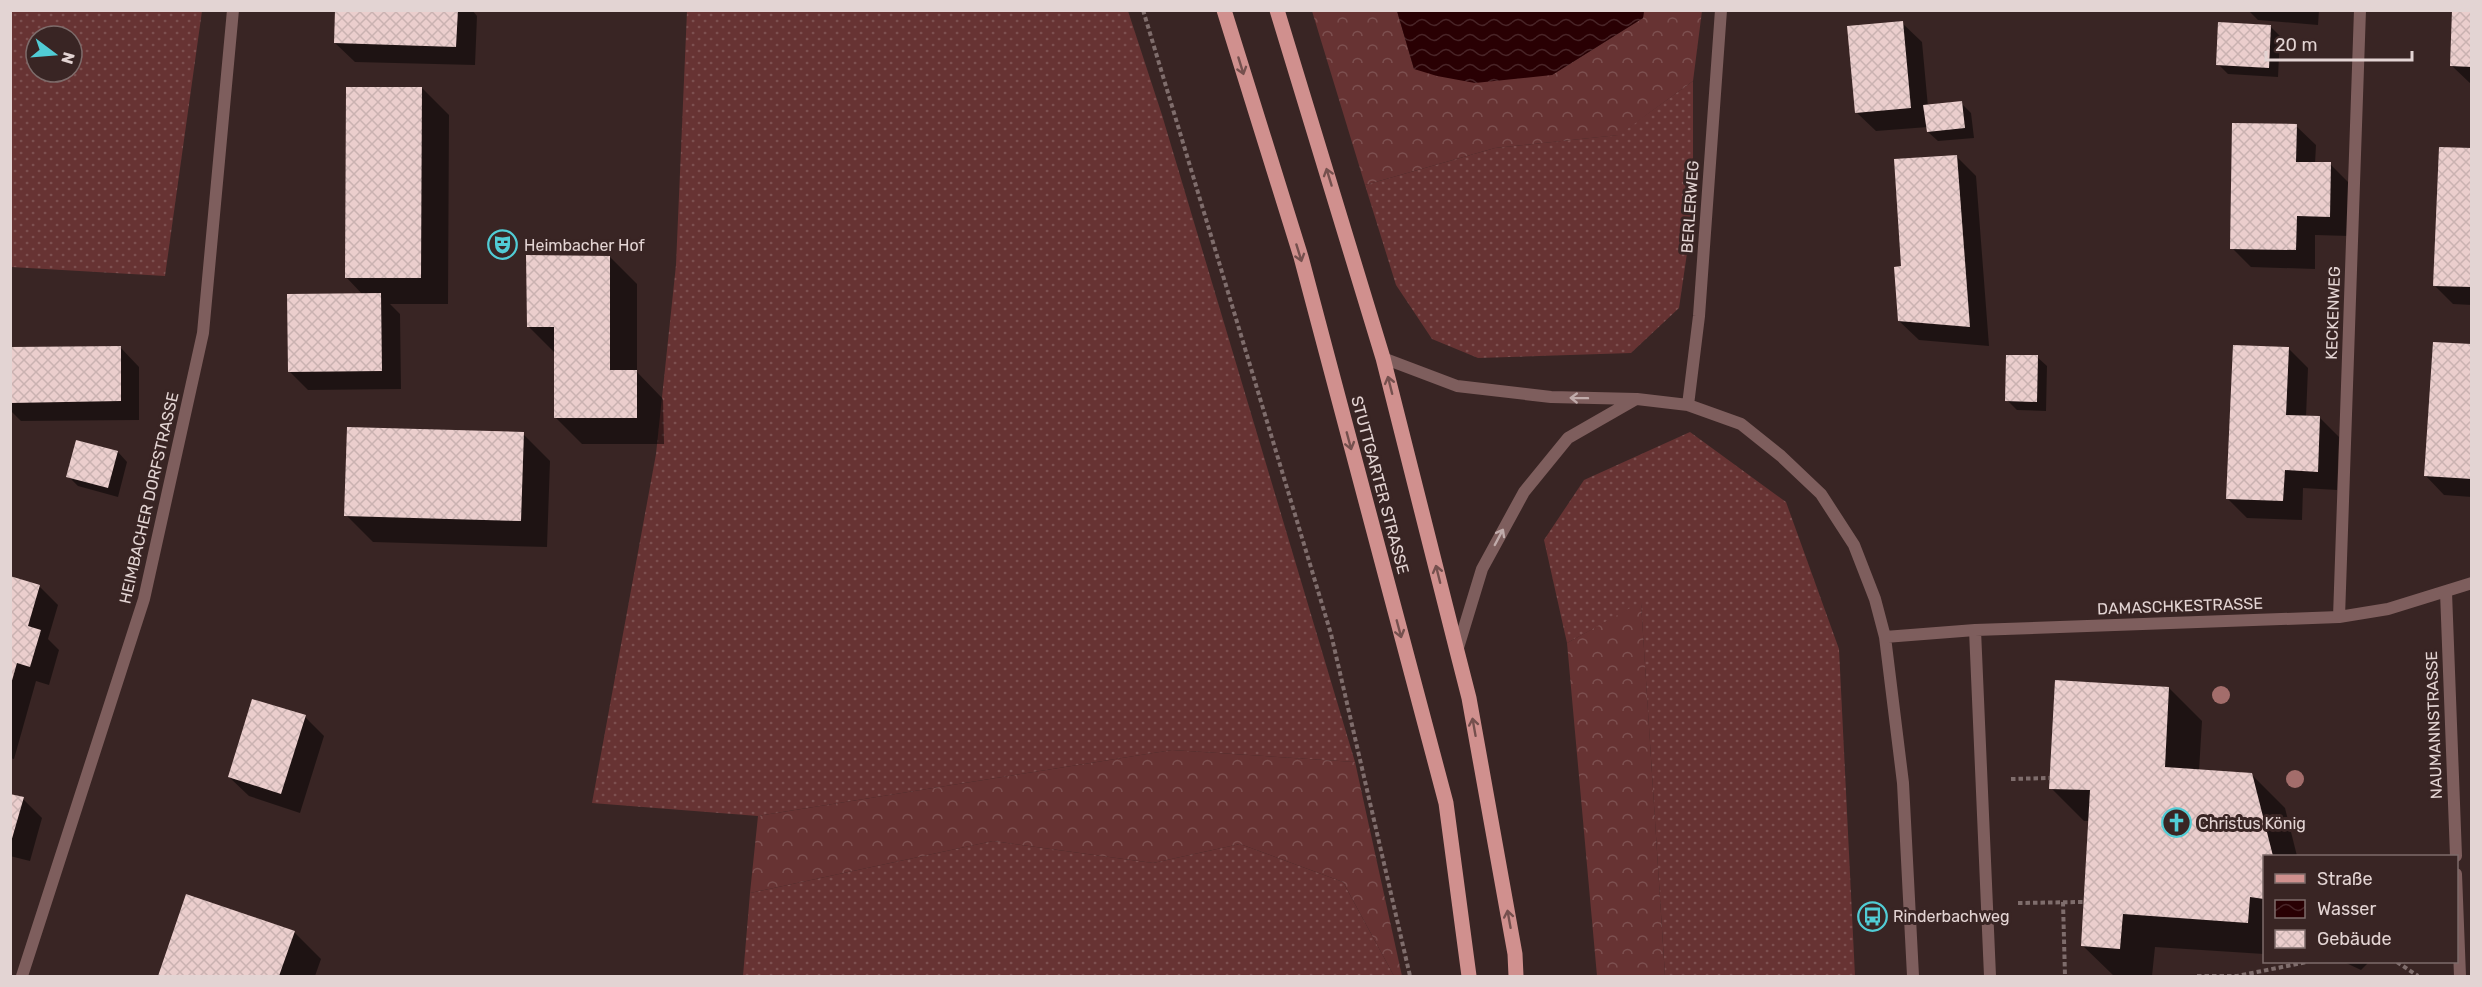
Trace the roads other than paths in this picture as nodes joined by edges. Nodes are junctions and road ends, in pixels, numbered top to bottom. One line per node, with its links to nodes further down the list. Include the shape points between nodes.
1 (233, 10): 17 (street, HEIMBACHER DORFSTRASSE, via 202,333 144,599)
2 (1224, 10): 18 (main road, STUTTGARTER STRASSE, one-way to 18, via 1301,257 1446,803)
3 (1276, 10): 6 (main road, STUTTGARTER STRASSE, one-way to 3)
4 (1720, 10): 8 (street, BERLERWEG, via 1699,316)
5 (2360, 10): 11 (street, KECKENWEG)
6 (1383, 358): 7 (street, one-way to 6, via 1551,397 1457,386); 14 (main road, STUTTGARTER STRASSE, one-way to 6)
7 (1637, 399): 8 (street); 14 (street, one-way to 7, via 1482,569 1524,492 1568,438)
8 (1688, 405): 13 (street, via 1741,424 1821,494 1854,545)
9 (2472, 583): 10 (street, DAMASCHKESTRASSE)
10 (2446, 592): 11 (street, DAMASCHKESTRASSE, via 2388,609); 15 (street, NAUMANNSTRASSE)
11 (2339, 617): 12 (street, DAMASCHKESTRASSE)
12 (1975, 630): 13 (street, DAMASCHKESTRASSE); 21 (street)
13 (1886, 638): 20 (street, via 1903,783)
14 (1457, 651): 19 (main road, STUTTGARTER STRASSE, one-way to 14, via 1469,698)
15 (2456, 855)
16 (2458, 908): 22 (street)
17 (22, 976)
18 (1469, 976)
19 (1516, 976)
20 (1913, 976)
21 (1990, 976)
22 (2460, 976)

